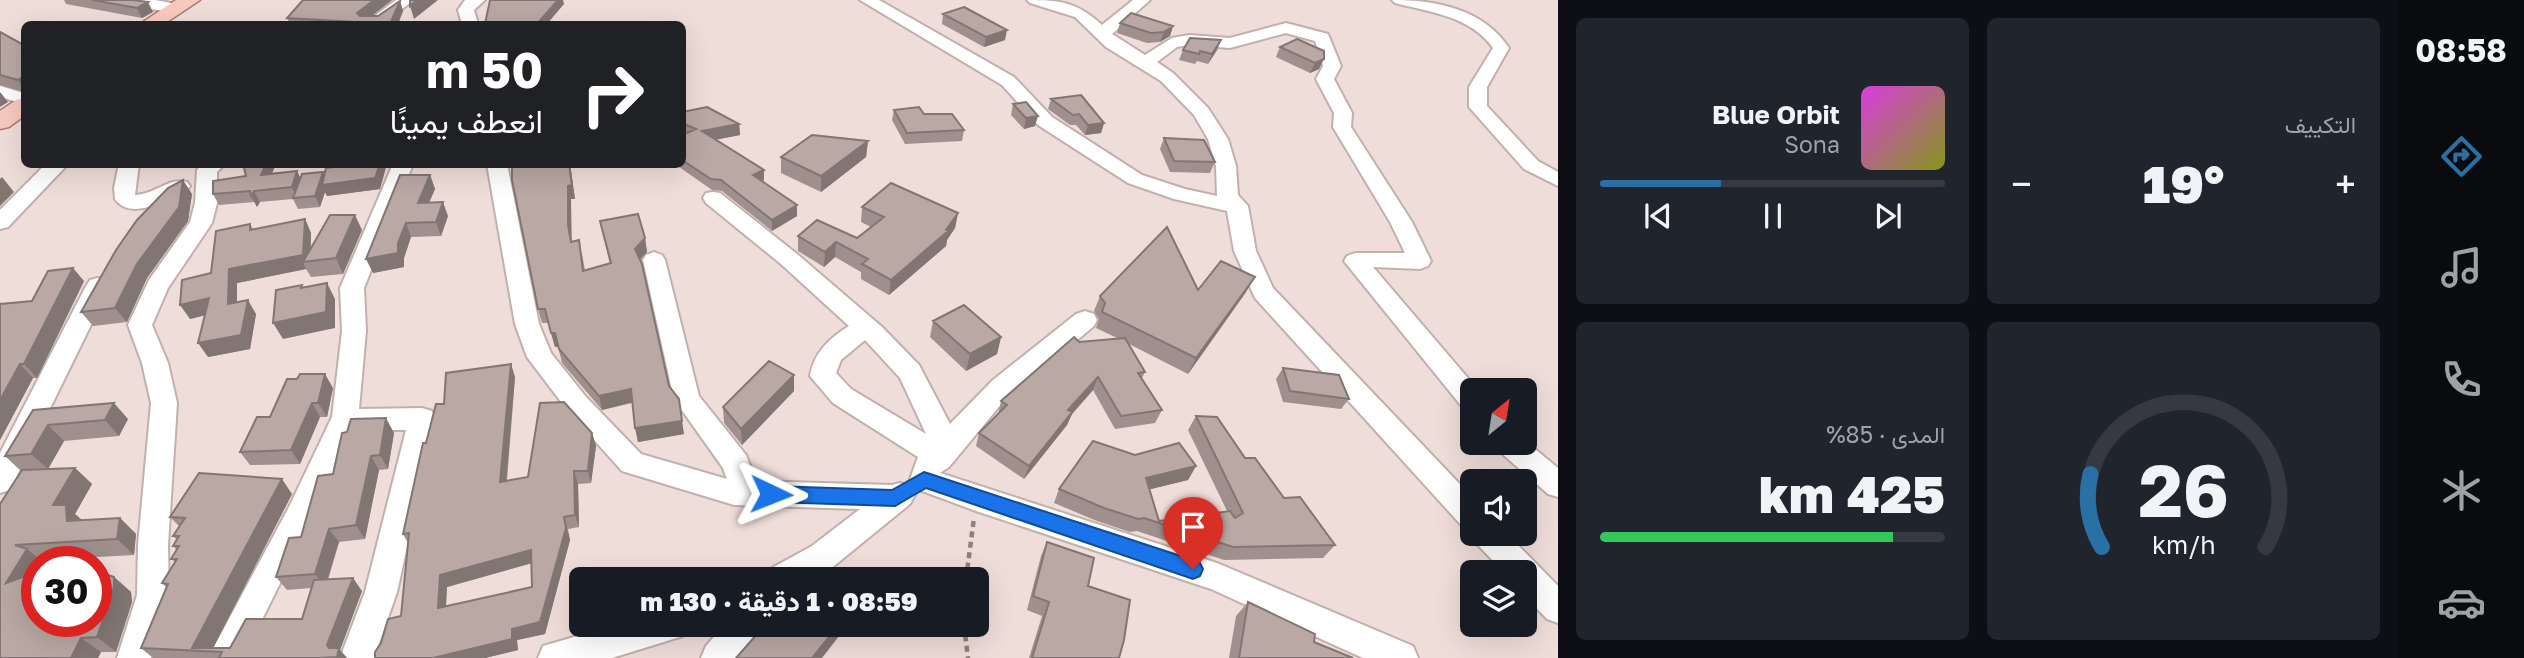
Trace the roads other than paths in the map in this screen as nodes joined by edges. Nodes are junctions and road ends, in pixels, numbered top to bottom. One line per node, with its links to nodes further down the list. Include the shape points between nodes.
1 (126, 0): 8 (street)
2 (406, 0): 10 (street)
3 (477, 0): 11 (street, via 466,9)
4 (868, 0): 27 (street, via 1008,81 1045,121 1114,167 1164,190)
5 (1035, 0): 12 (street, via 1074,11)
6 (1142, 0): 12 (street)
7 (1400, 0): 24 (street, via 1454,14 1494,35 1501,48 1478,87 1478,107 1531,165)
8 (183, 4): 9 (main road)
9 (155, 21)
10 (376, 21)
11 (469, 21)
12 (1103, 33): 13 (street)
13 (1146, 62): 27 (street, via 1207,120 1224,158 1228,197); 34 (street, via 1172,43 1189,40 1230,43 1286,28 1322,38 1332,66 1325,79 1343,113 1342,127 1420,261 1355,261)
14 (0, 92): 15 (street)
15 (21, 98)
16 (21, 107): 17 (main road)
17 (0, 122)
18 (54, 168): 28 (street)
19 (128, 168): 25 (street, via 124,188 125,199 131,202 148,201)
20 (209, 168): 25 (street)
21 (211, 168): 50 (street, via 201,223 157,286 140,325 164,403 153,595)
22 (401, 168): 35 (street, via 352,288 354,331)
23 (498, 168): 40 (street, via 527,324 540,357 632,463)
24 (1558, 180)
25 (180, 186): 29 (street)
26 (713, 198): 33 (street)
27 (1237, 206): 42 (street, via 1245,251 1263,292)
28 (0, 222)
29 (142, 223)
30 (654, 260): 40 (street, via 687,399 736,463)
31 (111, 262): 38 (street)
32 (1085, 320): 37 (street, via 1002,388)
33 (866, 327): 37 (street, via 910,372 941,432); 37 (street, via 839,346 824,365 823,376)
34 (1460, 387)
35 (345, 417): 51 (street); 52 (street, via 422,419 381,592)
36 (1523, 455): 39 (street)
37 (929, 466): 41 (street); 55 (street, via 976,499 1217,577)
38 (0, 481)
39 (1558, 485)
40 (746, 493): 41 (street)
41 (895, 498): 45 (street)
42 (1460, 504)
43 (1499, 546): 44 (street)
44 (1512, 560)
45 (803, 567)
46 (1537, 586): 47 (street)
47 (1558, 608)
48 (629, 637): 53 (street)
49 (735, 637): 54 (street)
50 (134, 658)
51 (225, 658)
52 (357, 658)
53 (555, 658)
54 (718, 658)
55 (1401, 658)

